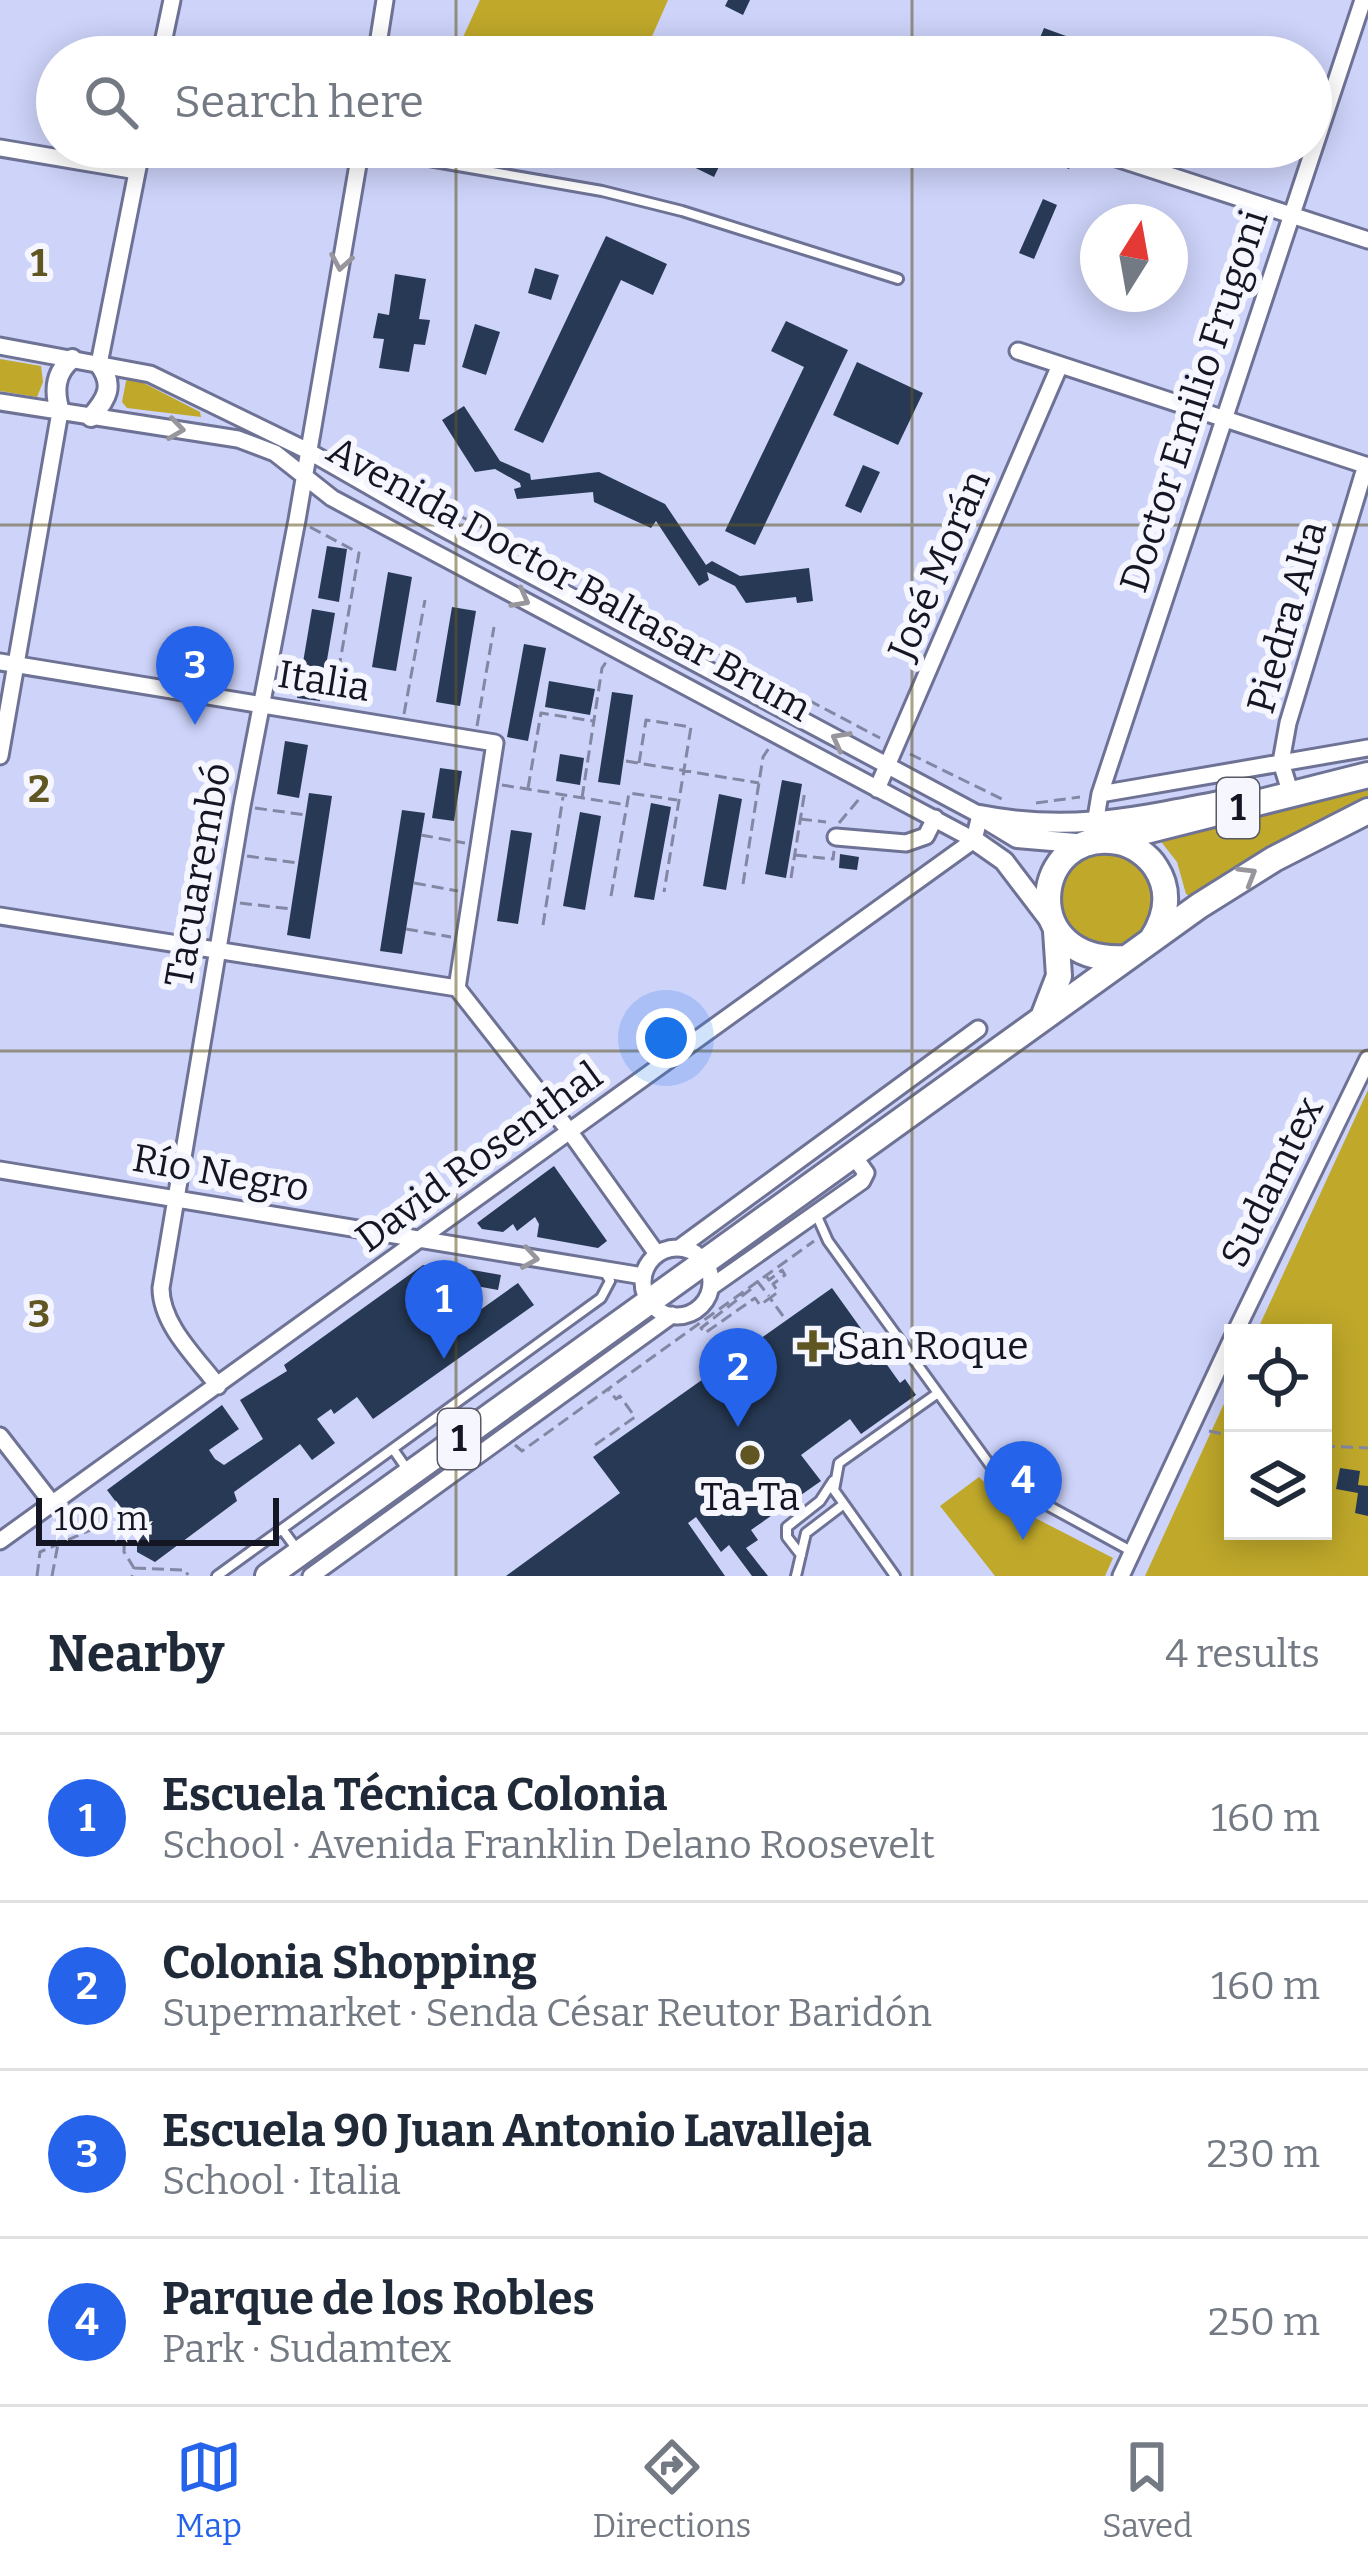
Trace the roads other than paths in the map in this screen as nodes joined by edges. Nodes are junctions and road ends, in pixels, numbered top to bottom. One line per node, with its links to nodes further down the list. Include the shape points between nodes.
1 (172, 0): 4 (street)
2 (385, 0): 5 (street)
3 (1363, 0): 6 (street, Doctor Emilio Frugoni)
4 (164, 36)
5 (379, 36)
6 (1332, 91)
7 (0, 148): 8 (street)
8 (36, 154)
9 (119, 168): 15 (street)
10 (138, 168): 15 (street)
11 (353, 168): 28 (street, Tacuarembó, one-way to 28)
12 (473, 168): 18 (lane, via 602,190)
13 (1147, 168): 16 (street)
14 (1306, 168): 16 (street, Doctor Emilio Frugoni)
15 (137, 171): 22 (street)
16 (1290, 215): 17 (street); 27 (street, Doctor Emilio Frugoni)
17 (1368, 240)
18 (898, 279)
19 (0, 346): 21 (street, Avenida Doctor Baltasar Brum)
20 (1018, 351): 23 (street)
21 (72, 359): 22 (street, Avenida Doctor Baltasar Brum); 25 (street, via 58,374)
22 (99, 364): 26 (street, via 108,392); 28 (street, Avenida Doctor Baltasar Brum, via 150,374)
23 (1060, 365): 27 (street); 36 (street, José Morán)
24 (0, 402): 25 (street, Avenida Doctor Baltasar Brum)
25 (60, 412): 26 (street, Avenida Doctor Baltasar Brum); 31 (street)
26 (91, 417): 30 (street, Avenida Doctor Baltasar Brum, one-way to 30, via 238,439 275,453)
27 (1225, 418): 29 (street); 41 (street, Doctor Emilio Frugoni)
28 (308, 451): 30 (street, Tacuarembó); 36 (street, Avenida Doctor Baltasar Brum, one-way to 28)
29 (1367, 466): 35 (street, Piedra Alta)
30 (303, 476): 32 (street, Tacuarembó); 40 (street, Avenida Doctor Baltasar Brum, one-way to 40)
31 (8, 664): 32 (street, Italia); 34 (street)
32 (262, 704): 51 (street, Tacuarembó); 53 (street, Italia, via 494,743)
33 (1368, 748): 35 (street)
34 (0, 756)
35 (1281, 761): 39 (street, Piedra Alta); 41 (street)
36 (888, 767): 40 (street, José Morán); 43 (street, Avenida Doctor Baltasar Brum)
37 (1368, 775): 38 (main road, Avenida Doctor Baltasar Brum / 1)
38 (1331, 784): 39 (street, Avenida Doctor Baltasar Brum); 46 (main road, Avenida Doctor Baltasar Brum / 1)
39 (1289, 788): 46 (street, Avenida Doctor Baltasar Brum)
40 (877, 789): 44 (street, Avenida Doctor Baltasar Brum)
41 (1100, 794): 46 (street, Doctor Emilio Frugoni)
42 (1368, 812): 50 (main road, 1, one-way to 42, via 1274,859)
43 (980, 815): 46 (street, Avenida Doctor Baltasar Brum, via 1017,838); 47 (street)
44 (935, 818): 45 (street, via 926,836 906,843); 47 (street, Avenida Doctor Baltasar Brum)
45 (837, 831)
46 (1096, 836): 49 (main road, via 1064,858 1050,881); 50 (main road, via 1139,850 1160,876 1165,909)
47 (974, 840): 49 (street, Avenida Doctor Baltasar Brum, via 1004,861); 61 (street, David Rosenthal)
48 (0, 916): 51 (street)
49 (1055, 929): 52 (main road, via 1082,953); 54 (main road, via 1059,976)
50 (1151, 940): 52 (main road, 1)
51 (218, 952): 53 (street); 64 (street, Tacuarembó)
52 (1126, 958): 54 (main road, 1)
53 (457, 988): 61 (street)
54 (1043, 1018): 55 (main road, 1)
55 (1005, 1044): 57 (street, via 986,1046 974,1032); 58 (main road, 1)
56 (1368, 1059): 75 (street, Sudamtex)
57 (931, 1063): 58 (street); 59 (street)
58 (949, 1085): 60 (main road, 1)
59 (899, 1086): 60 (street); 63 (street)
60 (917, 1108): 65 (main road, 1)
61 (570, 1132): 66 (street, David Rosenthal); 68 (street)
62 (0, 1170): 64 (street, Río Negro)
63 (784, 1171): 65 (street); 67 (street)
64 (176, 1198): 66 (street, Río Negro); 77 (street, Tacuarembó, via 161,1300)
65 (808, 1202): 69 (main road, 1); 72 (street); 78 (lane)
66 (419, 1240): 70 (street, Río Negro, one-way to 70); 77 (street, David Rosenthal)
67 (679, 1248): 68 (street); 69 (street)
68 (657, 1254): 71 (street)
69 (705, 1261): 72 (street); 73 (main road, 1)
70 (603, 1270): 71 (street, Río Negro); 81 (lane, via 610,1281 601,1298)
71 (643, 1276): 73 (street)
72 (711, 1287): 74 (street, via 697,1310)
73 (649, 1302): 74 (street); 79 (main road, 1)
74 (672, 1316): 79 (street)
75 (1239, 1324)
76 (1224, 1356): 89 (street, Sudamtex)
77 (218, 1386): 85 (street, David Rosenthal)
78 (938, 1393): 84 (lane, via 839,1463); 89 (lane, via 994,1469)
79 (517, 1412): 82 (main road, 1); 82 (street, via 504,1437)
80 (0, 1436): 85 (street)
81 (393, 1449): 83 (lane); 87 (lane)
82 (441, 1467): 83 (main road, 1); 91 (street)
83 (410, 1474): 91 (main road, 1)
84 (834, 1480): 86 (lane); 90 (lane, via 787,1527)
85 (52, 1503): 88 (street, David Rosenthal)
86 (844, 1504): 90 (lane, via 806,1533); 95 (lane)
87 (281, 1529): 91 (lane); 92 (lane)
88 (0, 1541)
89 (1132, 1552): 96 (street, Sudamtex)
90 (801, 1555): 94 (lane)
91 (305, 1565): 93 (main road, 1)
92 (217, 1576)
93 (268, 1576)
94 (796, 1576)
95 (895, 1576)
96 (1121, 1576)

